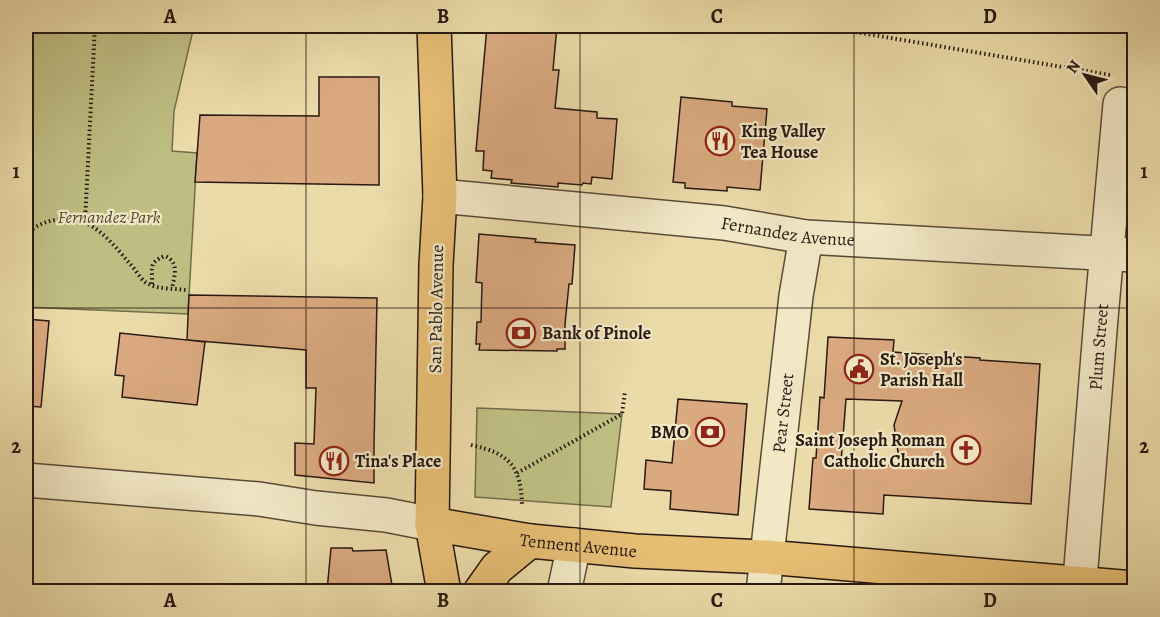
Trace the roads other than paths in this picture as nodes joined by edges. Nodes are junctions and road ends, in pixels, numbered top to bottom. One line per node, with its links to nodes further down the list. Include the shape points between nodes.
1 (434, 26): 3 (main road, San Pablo Avenue)
2 (1120, 90): 5 (street, Plum Street)
3 (440, 196): 4 (street, Fernandez Avenue, via 724,223); 7 (main road, San Pablo Avenue)
4 (806, 237): 5 (street, Fernandez Avenue); 10 (street, Pear Street)
5 (1121, 254): 11 (street, Plum Street, via 1101,318)
6 (26, 480): 7 (street, Tennent Avenue, via 259,499)
7 (432, 524): 8 (main road, Tennent Avenue); 13 (main road, San Pablo Avenue)
8 (530, 541): 9 (main road, Tennent Avenue); 14 (main road, via 497,568)
9 (574, 545): 10 (main road, Tennent Avenue); 15 (street)
10 (766, 557): 11 (main road, Tennent Avenue); 16 (street, Pear Street)
11 (1079, 587): 12 (main road, Tennent Avenue)
12 (1134, 588)
13 (444, 591)
14 (480, 591)
15 (564, 591)
16 (762, 591)

